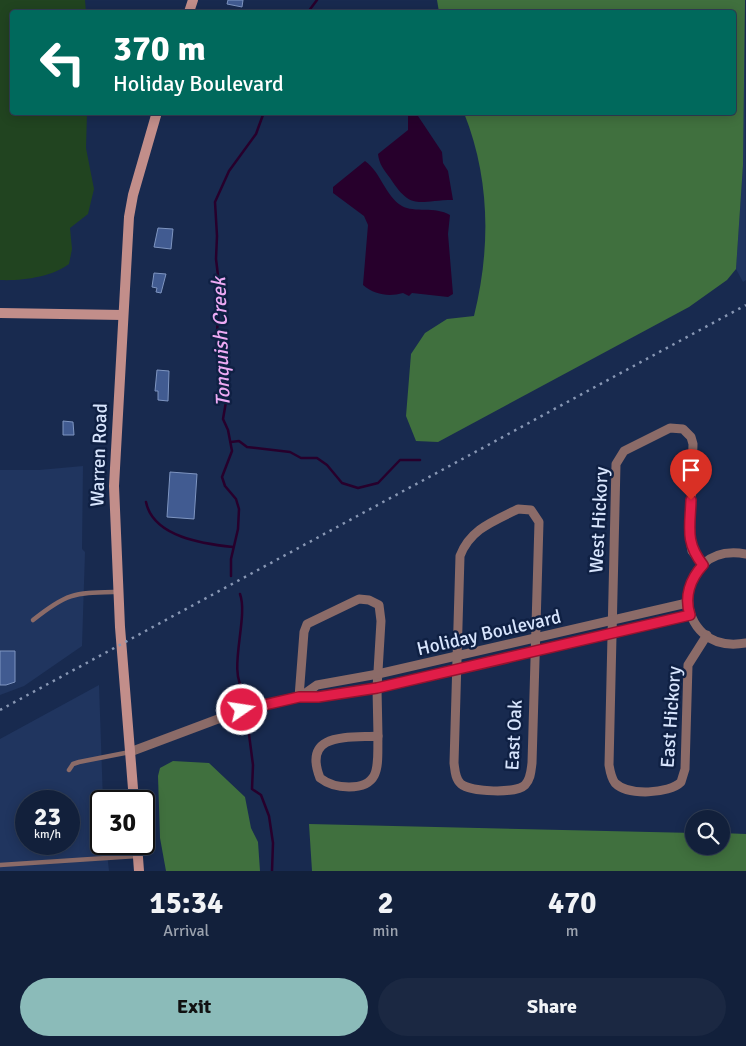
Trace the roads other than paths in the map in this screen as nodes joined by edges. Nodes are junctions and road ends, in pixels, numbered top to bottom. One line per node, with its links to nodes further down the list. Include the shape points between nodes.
1 (156, 115): 3 (main road, Warren Road, via 129,217)
2 (0, 313): 3 (main road)
3 (123, 315): 6 (main road, Warren Road, via 114,486)
4 (746, 554): 5 (street, via 720,555)
5 (703, 565): 7 (street, via 689,586); 10 (street, West Hickory, via 692,551 690,538 693,444 683,429 670,428 624,451 616,464)
6 (118, 592): 9 (lane, via 69,595); 22 (main road, Warren Road)
7 (687, 603): 8 (street); 10 (street, Holiday Boulevard)
8 (690, 615): 11 (street, Holiday Boulevard); 12 (street)
9 (33, 620)
10 (611, 621): 11 (street, East Hickory); 13 (street, Holiday Boulevard)
11 (611, 633): 12 (street, East Hickory, via 608,764 616,784 634,791 668,791 681,782 685,769 688,665); 15 (street, Holiday Boulevard)
12 (706, 635): 14 (street, via 724,643)
13 (534, 640): 15 (street, East Oak); 16 (street, Holiday Boulevard); 16 (street, East Oak, via 539,522 531,510 518,509 476,532 465,544 460,556)
14 (746, 643)
15 (534, 652): 17 (street, Holiday Boulevard); 17 (street, East Oak, via 532,763 526,784 513,790 467,787 455,775)
16 (456, 656): 17 (street, East Oak); 18 (street, Holiday Boulevard)
17 (456, 669): 19 (street, Holiday Boulevard)
18 (378, 674): 19 (street); 20 (street, Holiday Boulevard, via 317,685); 20 (street, via 379,606 369,600 359,600 307,624)
19 (377, 688): 20 (street, Holiday Boulevard); 21 (street)
20 (299, 697): 22 (street, Holiday Boulevard, via 242,710)
21 (378, 736): 21 (street, via 377,768 367,785 337,787 320,778 316,757 320,746 328,740)
22 (130, 752): 23 (lane, via 79,762); 24 (main road, Warren Road)
23 (69, 770)
24 (133, 790)
25 (138, 856): 26 (lane); 28 (main road)
26 (0, 865): 27 (lane)
27 (1, 871)
28 (139, 871)

